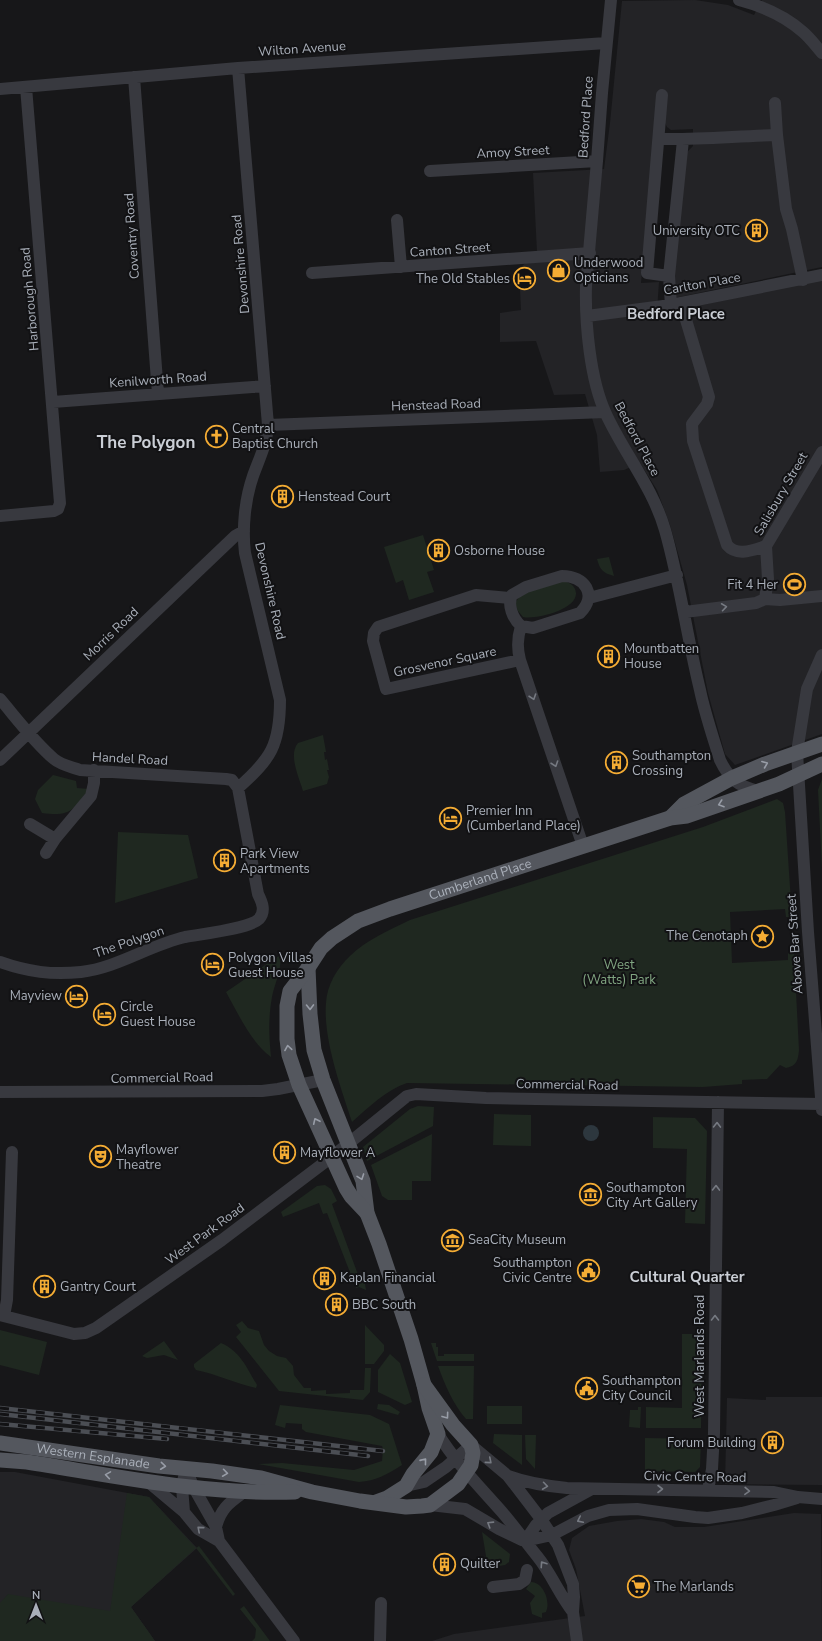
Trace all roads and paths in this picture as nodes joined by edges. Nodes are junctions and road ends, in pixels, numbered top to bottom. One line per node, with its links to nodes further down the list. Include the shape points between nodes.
1 (611, 0): 4 (street, Bedford Place)
2 (739, 0): 3 (street)
3 (752, 2): 5 (street, via 784,18 804,32)
4 (606, 43): 6 (street, Wilton Avenue); 15 (street, Bedford Place)
5 (822, 52)
6 (238, 68): 7 (street, Wilton Avenue); 26 (street, Devonshire Road)
7 (134, 77): 8 (street, Wilton Avenue); 27 (street, Coventry Road)
8 (26, 87): 9 (street, Wilton Avenue); 28 (street, Harborough Road)
9 (0, 89)
10 (662, 95): 13 (street)
11 (775, 103): 12 (street)
12 (777, 135): 14 (street); 23 (street, via 786,209)
13 (659, 139): 14 (street); 22 (street, via 647,273)
14 (683, 140): 22 (street)
15 (597, 161): 16 (street, Amoy Street); 18 (street, Bedford Place)
16 (430, 171)
17 (397, 220): 19 (street)
18 (590, 253): 19 (street, Canton Street); 25 (street, Bedford Place, via 586,286)
19 (400, 267): 20 (street, Canton Street)
20 (312, 273)
21 (822, 275): 23 (street, Carlton Place)
22 (669, 276): 24 (street)
23 (803, 280): 24 (street, Carlton Place)
24 (676, 304): 25 (street, Carlton Place); 34 (street, via 708,390 707,404 692,424 693,441 727,545 741,552)
25 (587, 316): 29 (street, Bedford Place, via 594,372)
26 (265, 386): 27 (street, Kenilworth Road); 30 (street, Devonshire Road)
27 (158, 394): 28 (street, Kenilworth Road)
28 (53, 402): 32 (street, Harborough Road, via 60,503 58,509)
29 (605, 412): 30 (street, Henstead Road); 35 (street, Bedford Place, via 650,493)
30 (268, 426): 33 (street, Devonshire Road, via 250,487)
31 (822, 452): 34 (street, Salisbury Street)
32 (0, 516)
33 (244, 531): 45 (street, Morris Road, via 235,536); 53 (street, Devonshire Road, via 245,553 280,700 280,721 276,742 267,760)
34 (766, 546): 39 (street, Salisbury Street, via 768,579)
35 (677, 575): 38 (street); 40 (street, Bedford Place)
36 (822, 596): 39 (street)
37 (510, 598): 38 (street, via 526,587 562,576 575,577 584,584); 41 (street, via 513,616); 43 (street, Grosvenor Square, via 476,595 378,627 373,641 386,689)
38 (589, 598): 41 (street, via 586,607 580,613 533,628)
39 (764, 599): 40 (street, one-way to 39)
40 (685, 612): 52 (street, Bedford Place, via 700,691 720,760)
41 (521, 626): 43 (street, via 517,637)
42 (822, 655): 47 (street, Above Bar Street, via 807,689)
43 (520, 660): 58 (street, one-way to 58)
44 (0, 698): 45 (street, Handel Road)
45 (29, 733): 48 (street, Morris Road); 50 (street, Handel Road, via 55,760 80,770)
46 (822, 744): 47 (main road, Cumberland Place)
47 (797, 752): 51 (street, Above Bar Street); 52 (main road, Cumberland Place, one-way to 47)
48 (0, 760)
49 (822, 764): 51 (main road, Cumberland Place)
50 (94, 770): 53 (street, Handel Road, via 226,779 232,780); 57 (street, via 91,796)
51 (799, 775): 54 (main road, Cumberland Place); 66 (street, Above Bar Street)
52 (732, 778): 54 (street, Bedford Place, via 745,788); 55 (main road, Cumberland Place, via 684,804)
53 (238, 788): 60 (street, The Polygon, via 258,894 263,905 263,914 257,920 239,927 153,947 108,965 82,972 20,970)
54 (758, 791): 55 (main road, Cumberland Place, one-way to 55, via 687,816)
55 (670, 818): 58 (main road, Cumberland Place)
56 (30, 824): 57 (street)
57 (55, 839): 59 (street)
58 (584, 846): 61 (main road, Cumberland Place, via 390,909 358,922 321,948)
59 (46, 853)
60 (0, 962)
61 (308, 968): 62 (main road, one-way to 62, via 313,1041); 63 (main road, Cumberland Place, one-way to 61, via 288,1050 287,1006 290,990)
62 (323, 1080): 63 (street, Commercial Road); 68 (main road)
63 (299, 1085): 64 (street, Commercial Road, via 262,1091); 70 (main road, Cumberland Place, one-way to 63)
64 (0, 1092)
65 (718, 1102): 66 (street, Commercial Road); 68 (street, Commercial Road, via 486,1098 416,1094 401,1100); 86 (street, West Marlands Road, one-way to 65, via 712,1469)
66 (822, 1104): 67 (street, Above Bar Street)
67 (822, 1110)
68 (348, 1144): 70 (street, Commercial Road); 71 (main road, one-way to 71, via 363,1181)
69 (12, 1152): 72 (street, via 7,1300)
70 (333, 1156): 71 (main road, Cumberland Place, via 351,1196); 72 (street, West Park Road, via 222,1240 91,1330 80,1334 69,1333)
71 (367, 1212): 73 (main road, via 388,1269)
72 (2, 1316)
73 (424, 1385): 74 (main road); 76 (main road, one-way to 76)
74 (438, 1434): 77 (street); 83 (main road, one-way to 74, via 430,1452)
75 (0, 1443): 79 (main road, Western Esplanade, one-way to 79)
76 (471, 1445): 77 (street, Western Esplanade); 80 (main road, via 473,1458); 81 (street, one-way to 81)
77 (456, 1459): 80 (street); 83 (street, Western Esplanade, via 424,1482)
78 (0, 1460): 82 (main road, Western Esplanade, one-way to 78)
79 (186, 1469): 84 (street, Western Esplanade); 88 (main road, Western Esplanade, one-way to 88, via 261,1478)
80 (467, 1473): 92 (main road); 98 (street)
81 (508, 1476): 85 (street, Civic Centre Road, one-way to 85, via 539,1485); 94 (street)
82 (146, 1481): 84 (main road, Western Esplanade); 93 (street, Western Esplanade)
83 (406, 1486): 91 (main road, Western Esplanade, via 387,1498)
84 (188, 1488): 87 (main road, Western Esplanade); 93 (street, Western Esplanade); 95 (street, Western Esplanade)
85 (590, 1489): 86 (street, Civic Centre Road, one-way to 86); 94 (street)
86 (708, 1490): 89 (street, Civic Centre Road, one-way to 89, via 774,1492)
87 (244, 1492): 88 (main road, Western Esplanade); 95 (street, via 223,1509)
88 (312, 1492): 91 (main road, Western Esplanade)
89 (798, 1497): 90 (street, Civic Centre Road); 96 (street, Civic Centre Road, one-way to 96, via 774,1506 708,1518 637,1509 609,1510 588,1516)
90 (822, 1499)
91 (373, 1502): 92 (main road, Western Esplanade, via 406,1507)
92 (430, 1505): 98 (street, one-way to 92, via 465,1509)
93 (184, 1512): 97 (street, Western Esplanade, one-way to 93, via 198,1529)
94 (541, 1519): 96 (street); 98 (street)
95 (216, 1527): 97 (street, Western Esplanade)
96 (552, 1535): 98 (street, Civic Centre Road); 102 (street, via 562,1552 573,1584)
97 (219, 1541): 105 (street, Western Esplanade)
98 (525, 1541): 102 (street, one-way to 98, via 541,1561)
99 (527, 1570): 100 (street, via 525,1580 519,1584)
100 (493, 1587)
101 (381, 1603): 103 (street)
102 (573, 1612): 107 (street)
103 (381, 1619): 104 (street); 106 (street)
104 (369, 1620)
105 (294, 1641)
106 (380, 1641)
107 (577, 1641)

